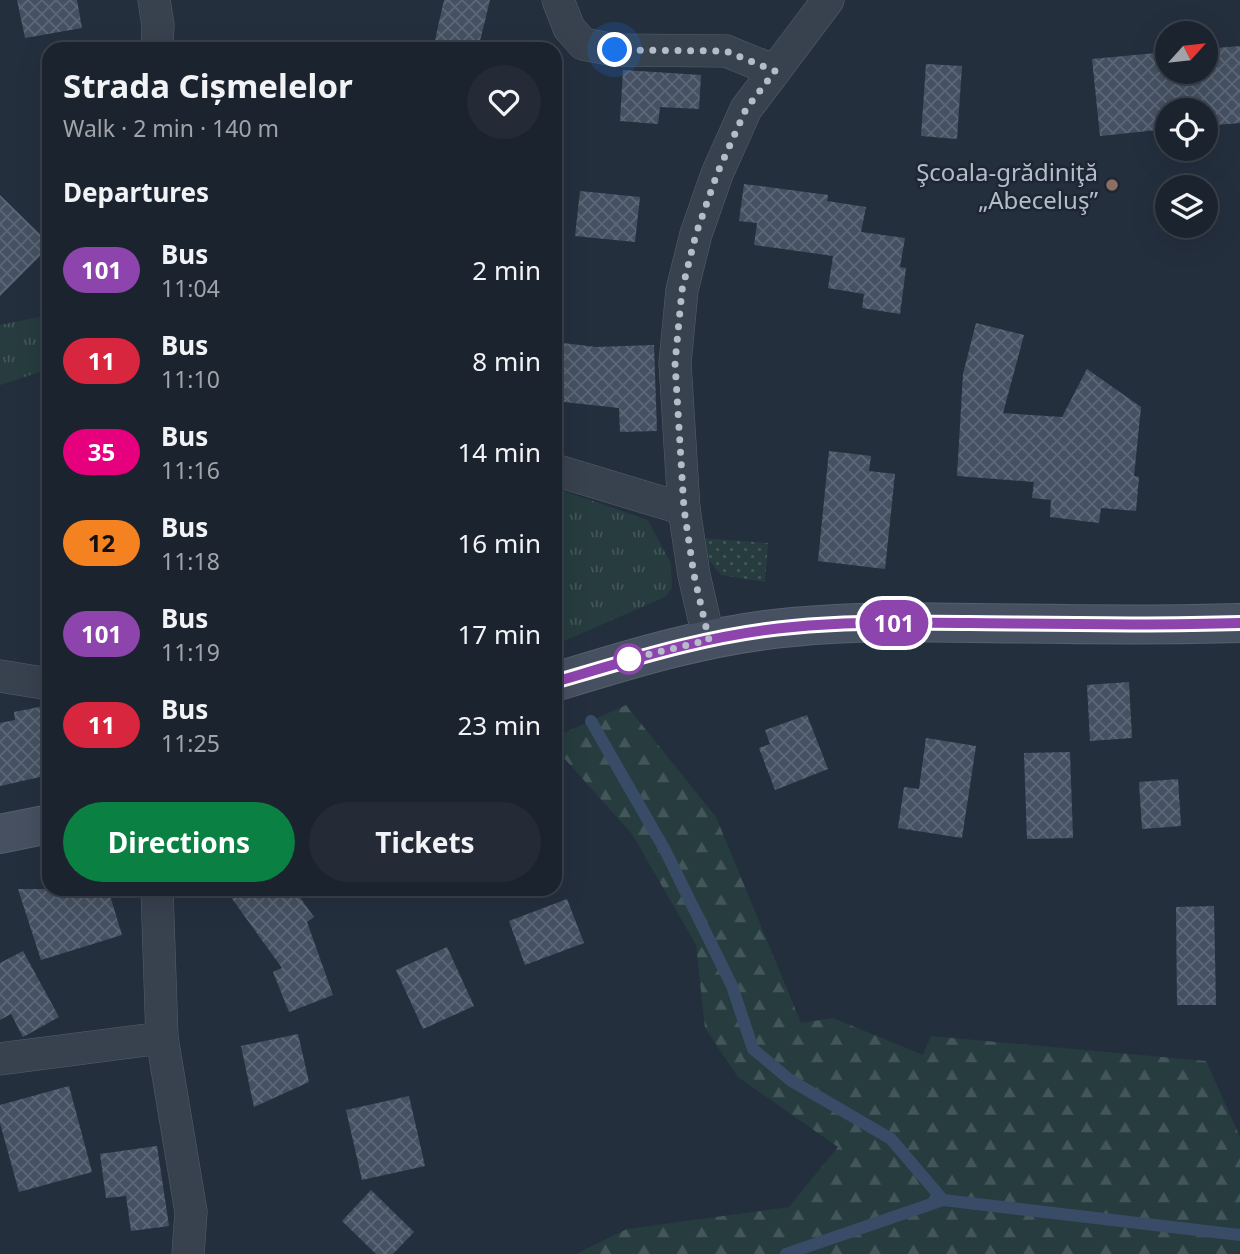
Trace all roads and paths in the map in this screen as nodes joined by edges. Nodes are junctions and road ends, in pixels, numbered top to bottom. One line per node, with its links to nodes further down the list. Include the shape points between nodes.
1 (153, 0): 4 (street)
2 (558, 0): 5 (street, via 569,28 583,44 615,50 726,51)
3 (828, 0): 5 (street)
4 (157, 42)
5 (775, 71): 7 (street, via 746,109 717,174 682,290 675,363)
6 (562, 472): 7 (street)
7 (684, 509): 9 (street)
8 (1240, 623): 9 (street, via 829,624)
9 (709, 640): 11 (street)
10 (0, 676): 12 (street)
11 (562, 680)
12 (42, 683)
13 (42, 825): 14 (street)
14 (0, 834)
15 (157, 896): 16 (street)
16 (162, 1038): 17 (street); 18 (street, via 191,1212)
17 (0, 1059)
18 (188, 1254)

